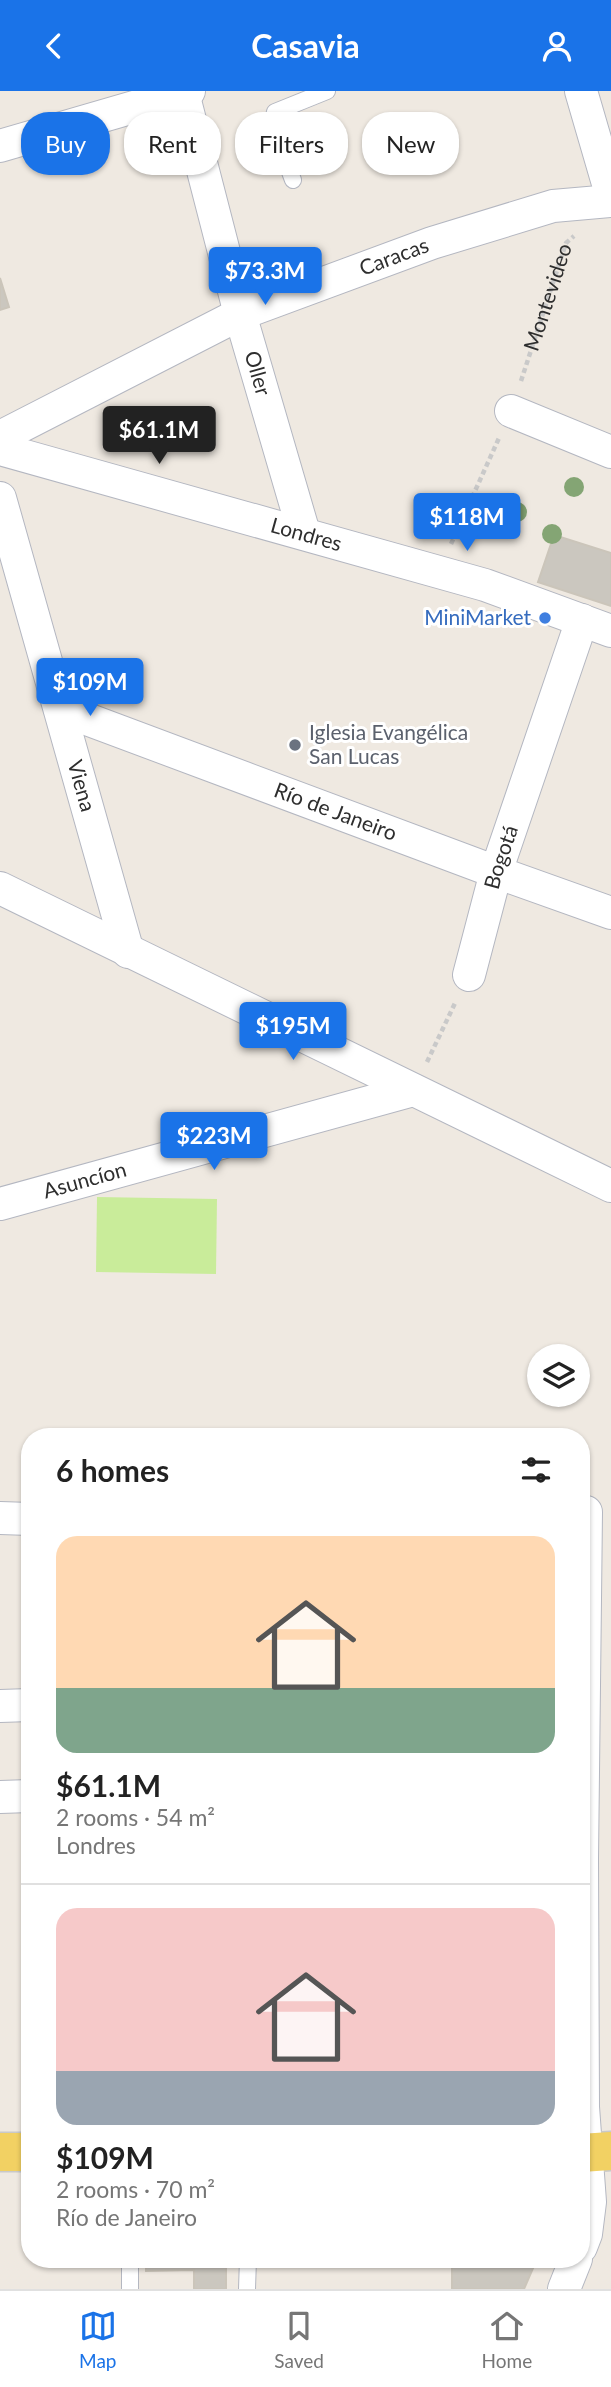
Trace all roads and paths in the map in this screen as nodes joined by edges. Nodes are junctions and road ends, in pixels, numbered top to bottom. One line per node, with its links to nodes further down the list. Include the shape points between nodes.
1 (327, 91): 5 (lane, via 275,112 272,124)
2 (581, 91): 6 (street)
3 (186, 92): 4 (street); 9 (street, Oller)
4 (0, 146)
5 (293, 180)
6 (611, 194)
7 (611, 201): 9 (street, Caracas, via 553,206 432,243)
8 (575, 235): 10 (path, Montevideo, via 566,243)
9 (240, 314): 11 (street, Caracas); 15 (street, Oller)
10 (511, 411): 13 (street); 16 (path, Montevideo, via 450,544)
11 (0, 437)
12 (0, 449): 15 (street, Londres)
13 (611, 452)
14 (0, 498): 19 (street, Viena)
15 (304, 533): 17 (street, Londres, via 485,585)
16 (461, 551)
17 (582, 620): 18 (street, Londres); 20 (street, Bogotá)
18 (611, 631)
19 (60, 709): 20 (street, Río de Janeiro); 23 (street, Viena)
20 (496, 872): 22 (street, Río de Janeiro); 24 (street, Bogotá)
21 (0, 888): 23 (street)
22 (611, 913)
23 (128, 952): 25 (street)
24 (468, 975): 25 (path)
25 (413, 1090): 26 (street); 27 (street, Asuncíon)
26 (611, 1186)
27 (0, 1204)
28 (593, 1512): 31 (street)
29 (0, 1518): 30 (street)
30 (21, 1518)
31 (590, 1607)
32 (21, 1705): 33 (street)
33 (0, 1706)
34 (21, 1796): 35 (street)
35 (0, 1797)
36 (0, 2152): 37 (main road)
37 (21, 2152)
38 (593, 2152): 39 (street)
39 (590, 2202)
40 (130, 2268): 43 (lane)
41 (248, 2268): 44 (lane)
42 (572, 2268): 45 (street)
43 (130, 2289)
44 (247, 2289)
45 (564, 2289)

